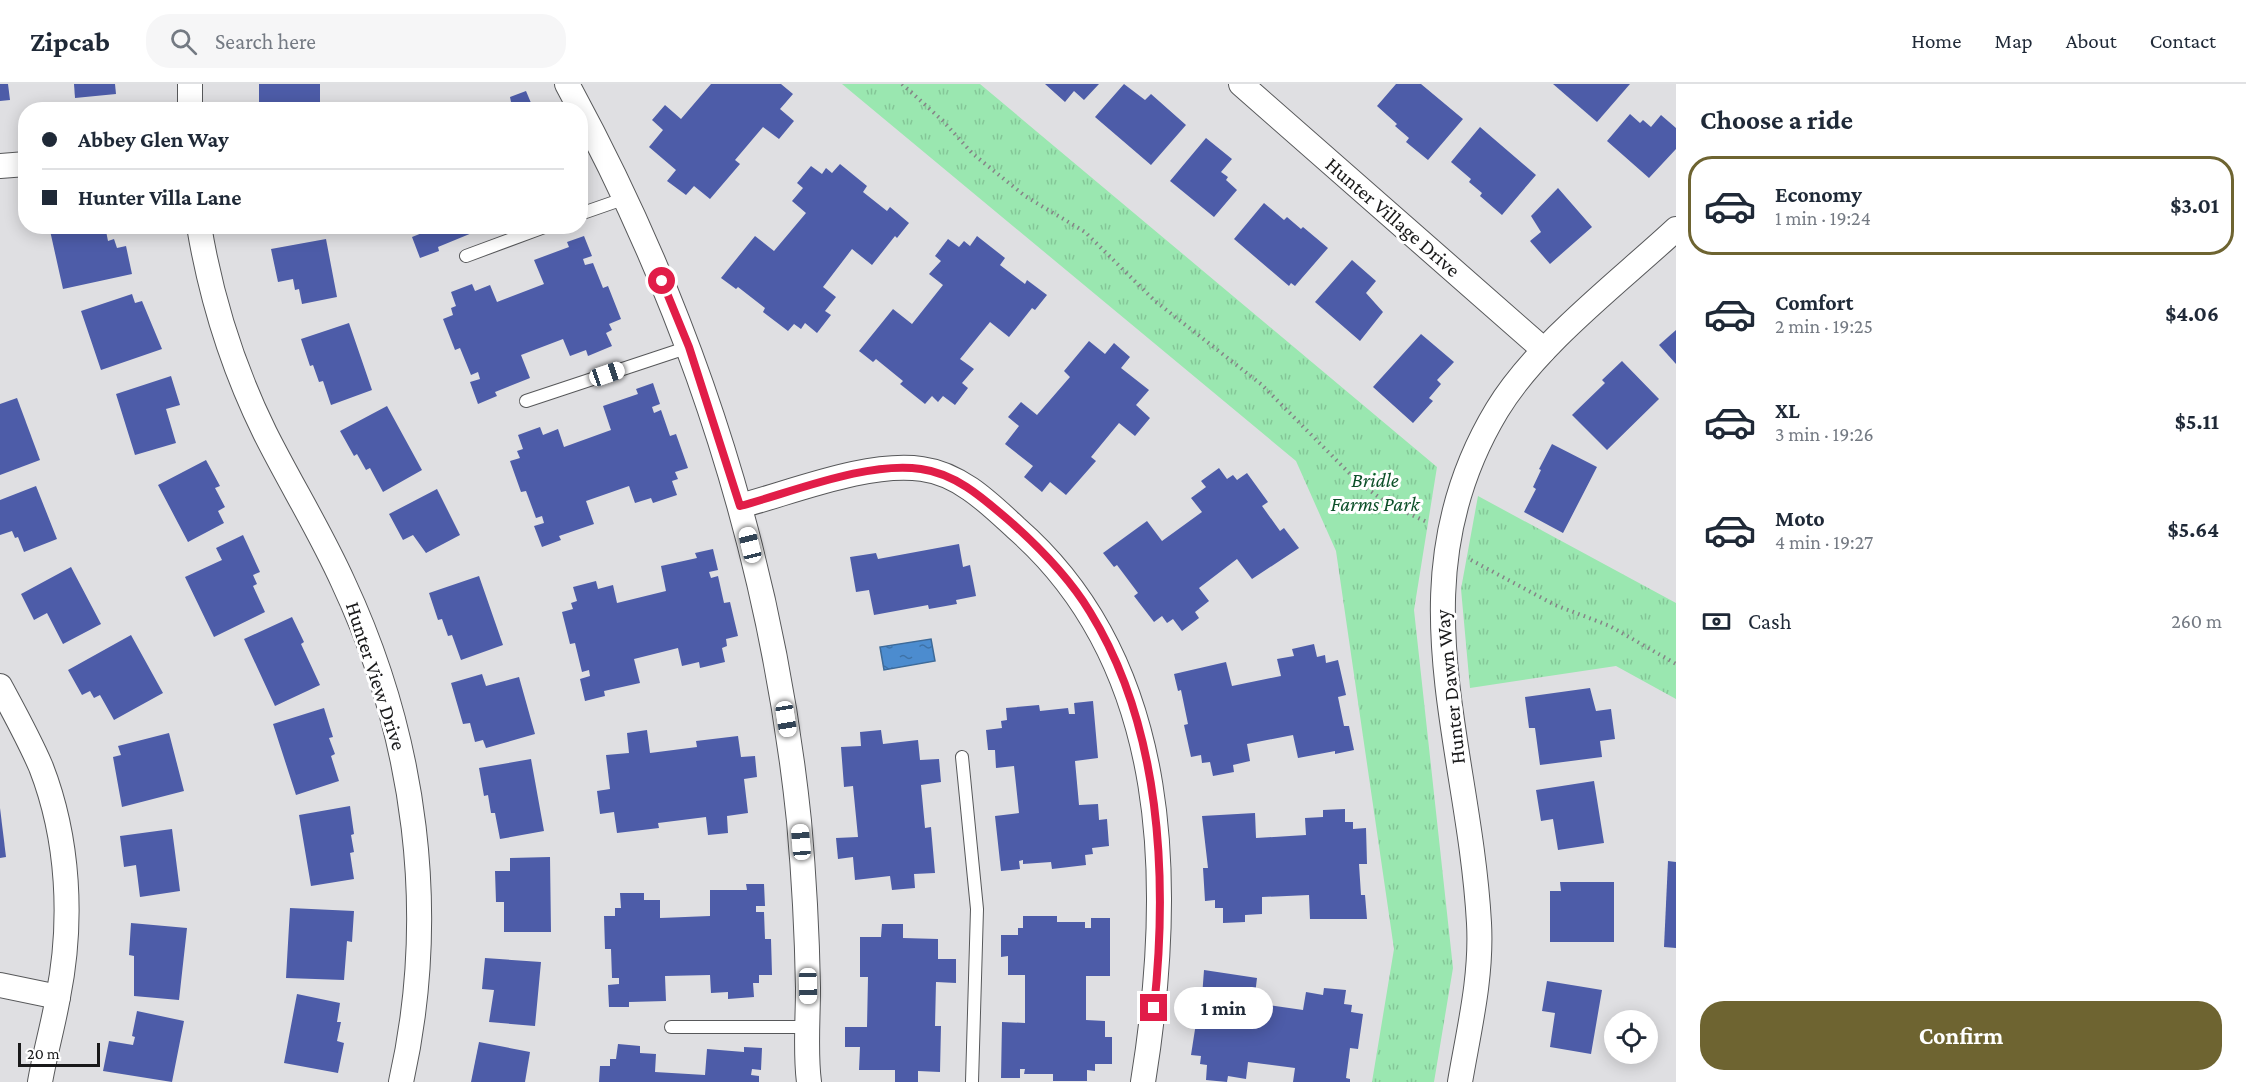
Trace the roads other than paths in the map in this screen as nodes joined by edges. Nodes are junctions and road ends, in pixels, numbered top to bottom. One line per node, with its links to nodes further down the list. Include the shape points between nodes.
1 (190, 84): 4 (street)
2 (567, 84): 5 (street)
3 (1241, 84): 16 (street, Hunter Village Drive)
4 (190, 102)
5 (576, 102)
6 (588, 125): 9 (street)
7 (18, 165): 8 (street)
8 (0, 166)
9 (626, 198): 10 (lane); 15 (street)
10 (588, 211)
11 (1676, 229): 16 (street, Hunter Dawn Way)
12 (201, 234): 26 (street, Hunter View Drive, via 219,316 240,374 364,630 402,753 414,820 420,923 417,980)
13 (525, 234): 14 (lane)
14 (466, 256)
15 (689, 347): 17 (lane); 18 (street)
16 (1544, 350): 30 (street, Hunter Dawn Way, via 1497,410 1480,442 1456,508 1444,569 1444,656 1479,921 1477,988)
17 (526, 401)
18 (740, 506): 24 (street, via 775,651 789,740 803,873); 29 (street, via 880,469 916,468 944,474 966,486 1036,545 1090,611 1114,656 1135,714 1155,823 1158,975)
19 (0, 686): 22 (street, via 42,770 61,845 67,908)
20 (962, 757): 28 (lane, via 977,909)
21 (0, 985): 22 (street)
22 (58, 997): 25 (street)
23 (671, 1027): 24 (lane)
24 (808, 1027): 27 (street)
25 (40, 1082)
26 (402, 1082)
27 (809, 1082)
28 (972, 1082)
29 (1143, 1082)
30 (1460, 1082)

